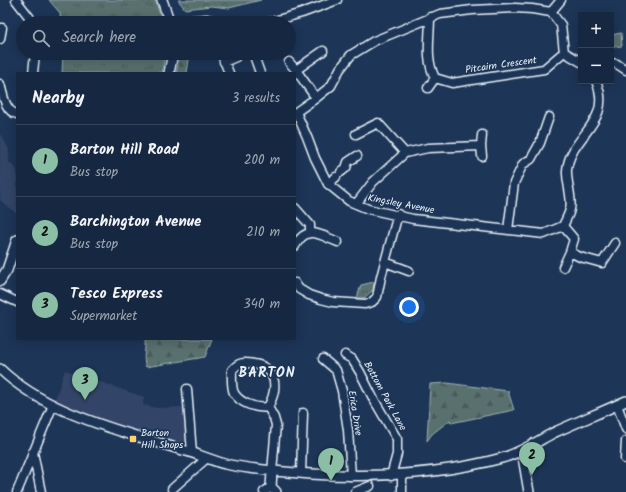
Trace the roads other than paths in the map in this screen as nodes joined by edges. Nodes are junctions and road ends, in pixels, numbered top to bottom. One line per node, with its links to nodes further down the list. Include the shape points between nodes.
1 (16, 0): 6 (street)
2 (162, 0): 7 (street)
3 (337, 0): 8 (street)
4 (562, 0): 5 (street)
5 (551, 12): 9 (street, via 532,9 472,10); 13 (street, via 561,25)
6 (28, 16)
7 (168, 16)
8 (292, 16)
9 (430, 17): 28 (street, via 429,62); 32 (street, via 374,41 351,55 331,86)
10 (2, 28): 11 (street)
11 (0, 39)
12 (323, 51): 22 (street)
13 (564, 52): 18 (street); 28 (street, Pitcairn Crescent, via 544,69 452,83)
14 (34, 60): 24 (street)
15 (172, 60): 25 (street)
16 (229, 60): 19 (street)
17 (255, 60): 27 (street)
18 (578, 60)
19 (224, 62): 26 (street)
20 (289, 62): 22 (street)
21 (614, 64): 23 (street)
22 (296, 70): 32 (street)
23 (626, 70)
24 (33, 72)
25 (169, 72)
26 (229, 72)
27 (260, 72)
28 (435, 78): 31 (street)
29 (0, 84): 34 (street, via 8,109)
30 (597, 84): 47 (street, via 599,112 572,155 567,169 571,208)
31 (428, 88)
32 (316, 98): 33 (street)
33 (296, 111)
34 (16, 114)
35 (296, 114): 43 (street, Kingsley Avenue)
36 (549, 117): 48 (street, via 540,143 531,159 523,164 514,183)
37 (356, 134): 40 (street, via 378,123)
38 (482, 135): 39 (street)
39 (481, 146): 40 (street, via 428,148); 42 (street)
40 (405, 153): 44 (street, via 373,182)
41 (357, 156): 43 (street)
42 (482, 156)
43 (328, 184): 44 (street, Kingsley Avenue, via 348,201)
44 (356, 204): 46 (street, Kingsley Avenue, via 368,209)
45 (296, 209): 49 (street, via 310,225)
46 (398, 214): 48 (street, Kingsley Avenue, via 413,219); 55 (street)
47 (563, 226): 48 (street, Kingsley Avenue, via 544,234); 54 (street, via 574,239)
48 (508, 230)
49 (310, 233): 50 (street); 52 (street, via 304,234)
50 (338, 242)
51 (615, 243): 54 (street, via 602,262)
52 (296, 244)
53 (16, 246): 58 (street)
54 (570, 252): 56 (street)
55 (385, 262): 57 (street); 59 (street, via 377,297 365,304 321,299 308,295)
56 (563, 267)
57 (409, 270)
58 (0, 281)
59 (296, 284)
60 (0, 294): 61 (street)
61 (16, 302)
62 (345, 355): 81 (street, Bottom Park Lane, via 352,359 397,439 397,454)
63 (323, 359): 80 (street, Erica Drive, via 336,370 342,391)
64 (0, 369): 67 (street, via 12,380)
65 (187, 389): 74 (street)
66 (622, 403): 70 (street); 72 (street, via 552,434)
67 (53, 406): 73 (street); 74 (street, via 110,428)
68 (268, 407): 68 (street, via 262,408 239,400 233,391 232,370 235,366 245,362 261,365 269,370 273,376 274,386 273,398); 77 (street, via 276,425)
69 (303, 413): 78 (street)
70 (626, 429)
71 (626, 441): 76 (street)
72 (522, 451): 79 (street, via 503,458 441,471); 89 (street)
73 (33, 452): 85 (street); 86 (street)
74 (192, 453): 75 (street)
75 (207, 458): 77 (street, via 224,464); 83 (street)
76 (625, 459)
77 (272, 472): 78 (street); 84 (street)
78 (301, 473): 80 (street)
79 (402, 474): 81 (street); 88 (street)
80 (351, 476): 81 (street)
81 (391, 476)
82 (370, 486): 87 (street)
83 (172, 489)
84 (270, 490)
85 (17, 492)
86 (41, 492)
87 (355, 492)
88 (402, 492)
89 (529, 492)

